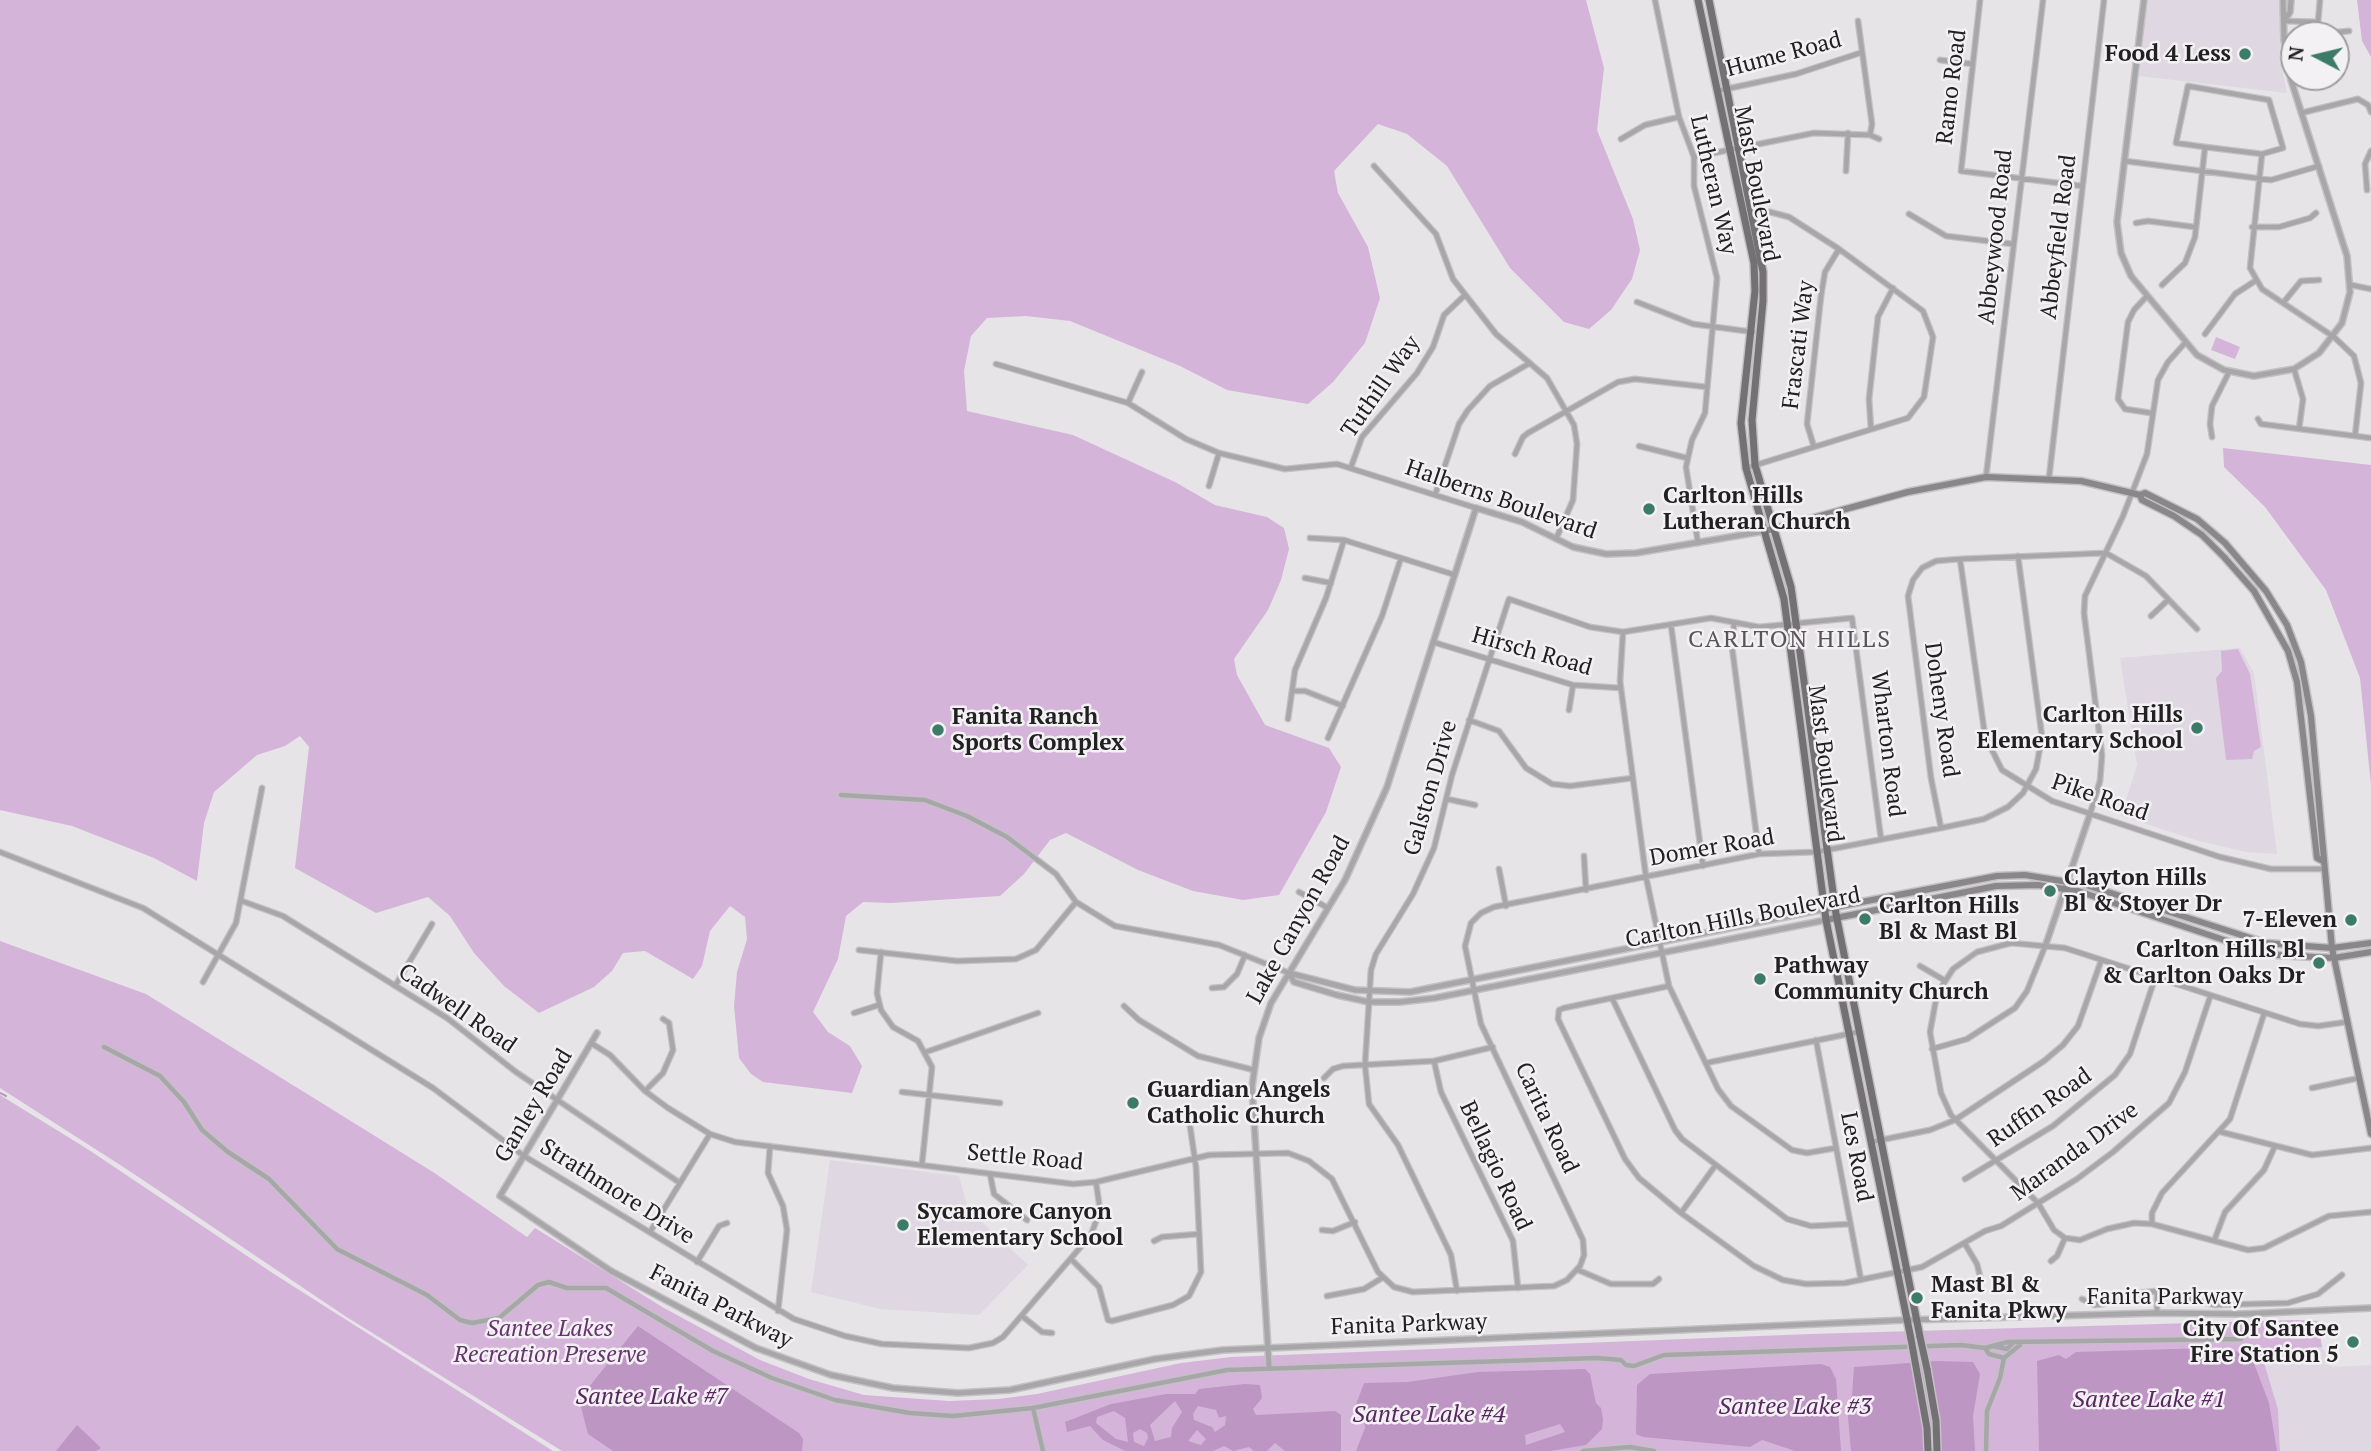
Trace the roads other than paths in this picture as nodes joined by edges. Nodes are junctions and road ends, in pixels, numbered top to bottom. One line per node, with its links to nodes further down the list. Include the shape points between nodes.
1 (1655, 0): 22 (street, Lutheran Way)
2 (1698, 0): 18 (main road, Mast Boulevard)
3 (1709, 0): 17 (main road, Mast Boulevard)
4 (1980, 0): 16 (street, Ramo Road)
5 (2043, 0): 38 (street, Abbeywood Road)
6 (2104, 0): 39 (street, Abbeyfield Road)
7 (2144, 0): 32 (street)
8 (2283, 0): 11 (street)
9 (2291, 0): 11 (street)
10 (2320, 0): 12 (street)
11 (2284, 21)
12 (2318, 21)
13 (1858, 22): 14 (street)
14 (1860, 53): 17 (street, Hume Road, via 1796,74); 24 (street)
15 (1940, 60): 16 (street)
16 (1973, 64): 38 (street, Ramo Road, via 1961,171)
17 (1728, 88): 18 (street, Hume Road); 28 (main road, Mast Boulevard)
18 (1717, 91): 28 (main road, Mast Boulevard)
19 (2295, 91): 21 (street)
20 (2371, 112): 21 (street, via 2358,99)
21 (2301, 113): 34 (street)
22 (1679, 117): 25 (street, via 1645,125); 31 (street, Lutheran Way)
23 (1848, 133): 24 (street); 28 (street, via 1814,133); 35 (street)
24 (1870, 135): 26 (street)
25 (1621, 139)
26 (1879, 139)
27 (2205, 147): 30 (street); 30 (street, via 2176,143 2188,86 2269,100 2283,148); 36 (street)
28 (1735, 150): 31 (street); 43 (main road, Mast Boulevard)
29 (2371, 151): 40 (street, via 2365,164)
30 (2262, 154): 37 (street)
31 (1694, 157): 59 (street, Lutheran Way, via 1694,186 1717,278)
32 (2125, 161): 36 (street); 56 (street, via 2117,222 2119,245 2127,269)
33 (1374, 166): 55 (street, via 1436,234 1453,279)
34 (2320, 166): 37 (street); 52 (street)
35 (1846, 171)
36 (2202, 171): 37 (street); 45 (street)
37 (2258, 179): 46 (street)
38 (2020, 180): 39 (street); 47 (street, Abbeywood Road)
39 (2082, 186): 89 (street, Abbeyfield Road)
40 (2368, 190)
41 (2316, 213): 46 (street, via 2279,228)
42 (1909, 214): 47 (street, via 1946,236)
43 (1748, 215): 48 (street, via 1770,212 1789,217); 60 (main road, Mast Boulevard, via 1755,291); 61 (main road, Mast Boulevard, via 1763,279)
44 (2136, 223): 45 (street)
45 (2195, 227): 51 (street, via 2190,255)
46 (2252, 227): 50 (street, via 2249,264)
47 (2014, 244): 88 (street, Abbeywood Road)
48 (1839, 249): 53 (street); 81 (street, Frascati Way, via 1825,272 1821,296 1807,424)
49 (2319, 280): 58 (street, via 2301,281)
50 (2255, 281): 58 (street); 62 (street, via 2235,294)
51 (2162, 285)
52 (2351, 285): 54 (street); 63 (street, via 2345,315)
53 (1893, 288): 75 (street, via 1878,317 1868,399); 75 (street, via 1929,320 1933,337 1928,376 1915,412 1905,420)
54 (2371, 289)
55 (1465, 295): 65 (street, via 1496,334); 86 (street, Tuthill Way, via 1444,315 1433,347 1417,373 1362,437)
56 (2147, 296): 64 (street); 73 (street, via 2128,322 2118,398 2125,409)
57 (1637, 302): 59 (street, via 1693,324)
58 (2283, 303): 63 (street)
59 (1714, 327): 60 (street); 70 (street, Lutheran Way)
60 (1751, 331): 61 (street); 87 (main road, Mast Boulevard, via 1741,423)
61 (1761, 332): 85 (main road, Mast Boulevard, via 1752,420)
62 (2204, 334)
63 (2334, 337): 67 (street); 77 (street, via 2351,352 2361,373)
64 (2185, 343): 69 (street, via 2213,366); 73 (street, via 2161,373)
65 (1530, 363): 72 (street, via 1547,378); 92 (street, via 1490,386 1468,410)
66 (996, 364): 71 (street, Halberns Boulevard)
67 (2294, 369): 69 (street, via 2264,376); 76 (street, via 2302,400)
68 (1142, 372): 71 (street)
69 (2229, 372): 78 (street, via 2212,406)
70 (1707, 387): 72 (street, via 1630,379); 84 (street, Lutheran Way, via 1704,413)
71 (1128, 403): 82 (street, Halberns Boulevard, via 1186,439)
72 (1567, 411): 83 (street, via 1523,437); 97 (street, via 1577,435 1574,493)
73 (2151, 413): 91 (street, via 2147,454)
74 (2258, 419): 76 (street, via 2261,424)
75 (1871, 429): 81 (street)
76 (2299, 429): 77 (street)
77 (2355, 436): 79 (street)
78 (2212, 437)
79 (2371, 438)
80 (1639, 446): 84 (street)
81 (1814, 447): 85 (street)
82 (1219, 453): 86 (street, Halberns Boulevard, via 1285,469); 90 (street)
83 (1515, 454)
84 (1688, 458): 99 (street, Lutheran Way)
85 (1755, 465): 87 (street); 94 (main road, Mast Boulevard)
86 (1351, 467): 92 (street, Halberns Boulevard)
87 (1746, 468): 95 (main road, Mast Boulevard)
88 (1986, 477): 89 (main road, Halberns Boulevard); 94 (main road, Halberns Boulevard, via 1908,492)
89 (2049, 478): 91 (main road, Halberns Boulevard)
90 (1209, 486)
91 (2136, 494): 100 (street); 139 (main road, via 2202,535 2254,591 2278,632 2297,682 2317,858); 139 (main road, via 2145,493 2197,519 2225,543 2266,590 2287,625 2307,686 2325,848)
92 (1435, 495): 93 (street, Halberns Boulevard)
93 (1476, 508): 97 (street, Halberns Boulevard, via 1522,522); 104 (street, Lake Canyon Road)
94 (1774, 528): 95 (main road, Halberns Boulevard); 109 (main road, Mast Boulevard)
95 (1765, 531): 99 (street, Halberns Boulevard); 111 (main road, Mast Boulevard)
96 (1310, 538): 98 (street)
97 (1556, 539): 99 (street, Halberns Boulevard, via 1581,549 1616,554)
98 (1344, 540): 102 (street); 106 (street)
99 (1698, 543)
100 (2106, 553): 101 (street); 107 (street, via 2146,576); 131 (street, via 2084,604 2102,755)
101 (2018, 556): 103 (street); 127 (street, Domer Road, via 2042,737 2038,764)
102 (1401, 558): 104 (street); 120 (street)
103 (1960, 559): 127 (street, Pike Road, via 1987,742 2002,770); 132 (street, Doheny Road, via 1936,561 1922,568 1908,596)
104 (1456, 575): 115 (street, Lake Canyon Road)
105 (1305, 578): 106 (street)
106 (1331, 583): 119 (street, via 1296,666)
107 (2168, 600): 108 (street); 113 (street)
108 (2151, 617)
109 (1797, 622): 111 (street); 133 (street, Wharton Road, via 1846,617 1854,622); 134 (main road, Mast Boulevard)
110 (1734, 623): 111 (street, via 1754,627); 112 (street, via 1711,618); 137 (street, via 1732,647)
111 (1787, 624): 136 (main road, Mast Boulevard)
112 (1671, 625): 114 (street); 140 (street)
113 (2197, 629)
114 (1623, 632): 116 (street, Galston Drive, via 1590,627 1509,599); 118 (street)
115 (1433, 642): 116 (street, Hirsch Road); 152 (street, Lake Canyon Road, via 1387,787)
116 (1489, 658): 117 (street, Hirsch Road); 123 (street, Galston Drive)
117 (1573, 685): 118 (street, Hirsch Road); 121 (street)
118 (1621, 688): 125 (street)
119 (1293, 691): 120 (street); 122 (street)
120 (1343, 706): 124 (street)
121 (1569, 710)
122 (1288, 719)
123 (1469, 720): 125 (street, via 1499,731 1527,768 1552,783 1570,786); 129 (street, Galston Drive)
124 (1328, 738)
125 (1633, 778): 143 (street)
126 (262, 788): 148 (street)
127 (2027, 788): 131 (street, Pike Road); 132 (street, Domer Road, via 1995,815)
128 (841, 794): 149 (street, Carlton Hills Boulevard, via 925,800 967,816 1007,837 1056,874)
129 (1447, 799): 130 (street); 179 (street, Galston Drive, via 1424,873 1374,959)
130 (1475, 805)
131 (2090, 814): 142 (street, Pike Road, via 2254,866); 144 (street)
132 (1941, 828): 133 (street, Domer Road)
133 (1881, 839): 134 (street, Domer Road)
134 (1826, 850): 136 (street, Domer Road); 151 (main road, Mast Boulevard)
135 (0, 852): 166 (street, Strathmore Drive, via 132,902)
136 (1816, 852): 137 (street, Domer Road); 153 (main road, Mast Boulevard)
137 (1759, 854): 140 (street, Domer Road)
138 (1584, 856): 146 (street)
139 (2322, 861): 142 (main road)
140 (1703, 866): 143 (street, Domer Road)
141 (1499, 869): 150 (street)
142 (2323, 869): 160 (main road)
143 (1646, 877): 146 (street, Domer Road); 157 (street)
144 (2067, 880): 145 (street); 151 (main road, Carlton Hills Boulevard, via 1997,876); 160 (main road, Carlton Hills Boulevard, via 2266,943)
145 (2064, 888): 154 (main road, Carlton Hills Boulevard, via 1996,886); 159 (street); 167 (main road, Carlton Hills Boulevard, via 2248,948)
146 (1586, 890): 150 (street, Domer Road)
147 (1298, 892): 152 (street)
148 (242, 901): 166 (street); 175 (street, Cadwell Road, via 283,916)
149 (1076, 902): 162 (street, via 1036,950 1020,958 957,961); 165 (street, Carlton Hills Boulevard, via 1115,926 1219,945)
150 (1506, 906): 173 (street, Domer Road, via 1485,911 1469,927 1465,946)
151 (1835, 907): 153 (main road, Carlton Hills Boulevard); 154 (main road, Mast Boulevard)
152 (1328, 908): 170 (street, Lake Canyon Road)
153 (1825, 909): 155 (main road, Mast Boulevard); 157 (street, Carlton Hills Boulevard)
154 (1836, 918): 155 (main road, Carlton Hills Boulevard); 190 (main road, Mast Boulevard)
155 (1826, 920): 163 (street, Carlton Hills Boulevard); 192 (main road, Mast Boulevard)
156 (432, 925): 175 (street)
157 (1660, 943): 163 (street); 173 (street, Carlton Hills Boulevard)
158 (2371, 943): 160 (main road, Carlton Hills Boulevard)
159 (2046, 944): 168 (street); 172 (street, via 1983,949); 197 (street, via 2015,1008 1967,1039)
160 (2332, 948): 167 (main road)
161 (859, 950): 162 (street)
162 (881, 952): 183 (street)
163 (1662, 952): 176 (street); 178 (street, Carlton Hills Boulevard)
164 (2371, 953): 167 (main road, Carlton Hills Boulevard)
165 (1245, 955): 170 (street, Carlton Hills Boulevard); 177 (street, via 1237,974 1224,987)
166 (220, 956): 174 (street); 222 (street, Strathmore Drive, via 427,1084)
167 (2334, 958): 189 (main road)
168 (2101, 961): 171 (street); 211 (street, via 2081,1020 2063,1045)
169 (1920, 966): 172 (street)
170 (1289, 973): 179 (street, Carlton Hills Boulevard); 182 (street, Carlton Hills Boulevard, via 1294,982); 202 (street, Lake Canyon Road, via 1264,1020)
171 (2155, 978): 180 (street); 224 (street, Ruffin Road, via 2130,1054 2115,1075 2053,1126)
172 (1944, 980): 197 (street, via 1931,1013)
173 (1471, 981): 178 (street, Carita Road); 179 (street, Carlton Hills Boulevard, via 1410,992)
174 (203, 982)
175 (395, 986): 209 (street, Cadwell Road)
176 (1669, 986): 181 (street); 200 (street)
177 (1212, 988)
178 (1473, 990): 182 (street, Carlton Hills Boulevard, via 1400,1002); 196 (street, Carita Road, via 1480,1024)
179 (1370, 992): 182 (street, Galston Drive)
180 (2210, 997): 187 (street); 232 (street, Maranda Drive, via 2180,1084 2167,1105 2113,1152)
181 (1612, 998): 226 (street, via 1675,1130); 234 (street, Maranda Drive, via 1563,1008 1558,1019 1631,1168)
182 (1369, 1002): 201 (street, Galston Drive)
183 (879, 1005): 185 (street); 198 (street, via 893,1027 918,1041)
184 (1124, 1006): 202 (street, via 1198,1056)
185 (854, 1013)
186 (1038, 1013): 198 (street)
187 (2264, 1014): 189 (street, via 2312,1026); 213 (street, via 2232,1113)
188 (663, 1018): 206 (street, via 669,1023 673,1050 663,1073)
189 (2347, 1022): 203 (main road)
190 (1858, 1032): 192 (street); 216 (main road, Mast Boulevard)
191 (597, 1033): 194 (street, Ganley Road)
192 (1849, 1034): 193 (street); 216 (main road, Mast Boulevard)
193 (1816, 1040): 200 (street); 219 (street, Les Road)
194 (591, 1044): 206 (street, Settle Road, via 619,1062); 209 (street, Ganley Road)
195 (104, 1047): 275 (street, via 160,1076 202,1130 270,1179 337,1249 427,1295 460,1320 472,1323 499,1318 538,1284 606,1288 713,1350 772,1378 835,1400 953,1416)
196 (1493, 1047): 199 (street); 250 (street, Carita Road, via 1582,1235 1584,1255)
197 (1932, 1049): 211 (street, via 1941,1093)
198 (926, 1052): 208 (street, via 932,1067)
199 (1434, 1061): 201 (street); 257 (street, Bellagio Road, via 1441,1092 1513,1241)
200 (1706, 1063): 219 (street, via 1731,1106 1783,1146 1801,1153)
201 (1365, 1065): 204 (street, via 1333,1069); 258 (street, Galston Drive, via 1368,1104 1398,1145 1451,1255)
202 (1254, 1070): 221 (street, Lake Canyon Road)
203 (2359, 1077): 205 (street); 214 (main road)
204 (1324, 1078)
205 (2312, 1088)
206 (645, 1091): 215 (street, Settle Road)
207 (902, 1093): 208 (street)
208 (930, 1095): 210 (street); 225 (street)
209 (558, 1099): 222 (street, Ganley Road); 230 (street, Cadwell Road)
210 (1000, 1103)
211 (1955, 1120): 216 (street); 224 (street)
212 (1190, 1126): 223 (street)
213 (2221, 1132): 218 (street); 239 (street, via 2162,1193)
214 (2371, 1133)
215 (710, 1134): 217 (street, Settle Road); 230 (street)
216 (1875, 1142): 251 (main road, Mast Boulevard)
217 (770, 1146): 225 (street, Settle Road); 263 (street, via 768,1173 783,1206 787,1230)
218 (2275, 1146): 220 (street, via 2312,1155); 245 (street, via 2264,1170 2225,1212)
219 (1836, 1148): 238 (street, Les Road)
220 (2371, 1148)
221 (1255, 1152): 223 (street, Settle Road); 237 (street, Settle Road, via 1288,1153 1317,1166 1334,1182); 271 (street, Lake Canyon Road)
222 (524, 1156): 231 (street, Ganley Road); 241 (street, Strathmore Drive)
223 (1195, 1158): 229 (street, Settle Road); 242 (street)
224 (1996, 1161): 228 (street, Ruffin Road); 232 (street)
225 (922, 1164): 227 (street, Settle Road)
226 (1715, 1166): 234 (street); 238 (street, via 1787,1219 1811,1226)
227 (990, 1174): 229 (street, Settle Road, via 1073,1184); 235 (street, via 994,1194)
228 (1965, 1179)
229 (1096, 1182): 247 (street, Strathmore Drive, via 1099,1218)
230 (680, 1183): 241 (street)
231 (500, 1196): 271 (street, Fanita Parkway, via 611,1270 733,1336 795,1364 864,1384 931,1392 1010,1390 1180,1354)
232 (2038, 1203): 243 (street, via 2054,1230); 246 (street, Maranda Drive)
233 (2371, 1212): 245 (street, via 2329,1216 2264,1248 2248,1250)
234 (1681, 1213): 256 (street, Maranda Drive, via 1776,1278 1807,1284)
235 (1027, 1220)
236 (727, 1223): 249 (street, via 719,1226)
237 (1354, 1223): 240 (street); 254 (street, Settle Road)
238 (1850, 1224): 256 (street, Les Road)
239 (2152, 1224): 243 (street, via 2134,1223 2080,1240); 245 (street)
240 (1322, 1230)
241 (650, 1232): 249 (street, Strathmore Drive)
242 (1199, 1234): 244 (street); 247 (street, via 1201,1272 1189,1296 1173,1306 1126,1318 1108,1320 1099,1287)
243 (2065, 1238): 248 (street)
244 (1154, 1241)
245 (2214, 1241)
246 (1965, 1244): 251 (street, Maranda Drive); 253 (street)
247 (1071, 1259): 265 (street, Strathmore Drive)
248 (2051, 1261)
249 (697, 1262): 263 (street, Strathmore Drive)
250 (1577, 1270): 255 (street, via 1611,1284 1653,1284); 257 (street, via 1555,1286)
251 (1901, 1274): 256 (street, Maranda Drive); 266 (main road, Mast Boulevard); 267 (main road, Mast Boulevard)
252 (2342, 1275): 259 (street, via 2318,1294 2288,1303 2215,1305)
253 (1980, 1276)
254 (1382, 1278): 258 (street, via 1408,1292); 260 (street, via 1364,1289)
255 (1659, 1279)
256 (1861, 1280)
257 (1518, 1288): 258 (street)
258 (1457, 1291)
259 (2157, 1291): 261 (street, via 2095,1305); 264 (street)
260 (1327, 1296)
261 (2082, 1298)
262 (2371, 1308): 264 (street, Fanita Parkway)
263 (778, 1311): 265 (street, Strathmore Drive, via 809,1325 882,1344 969,1348 993,1343)
264 (2157, 1313): 266 (street, Fanita Parkway)
265 (1021, 1316): 268 (street)
266 (1916, 1320): 267 (street, Fanita Parkway); 280 (main road, Mast Boulevard, bridge, via 1936,1421)
267 (1906, 1321): 271 (street, Fanita Parkway); 279 (main road, Mast Boulevard, bridge)
268 (1052, 1334)
269 (2241, 1339): 270 (street)
270 (2024, 1343): 272 (street, via 1995,1343); 273 (street)
271 (1268, 1348): 274 (street, Lake Canyon Road)
272 (1985, 1348): 273 (street); 275 (street, via 1961,1345 1664,1355 1634,1366 1597,1358 1227,1370)
273 (2004, 1358): 281 (street, via 1987,1411)
274 (1269, 1366)
275 (1033, 1408): 276 (street)
276 (1043, 1451)
277 (1583, 1451): 278 (street, via 1630,1447)
278 (1654, 1451)
279 (1928, 1451)
280 (1937, 1451)
281 (1986, 1451)

